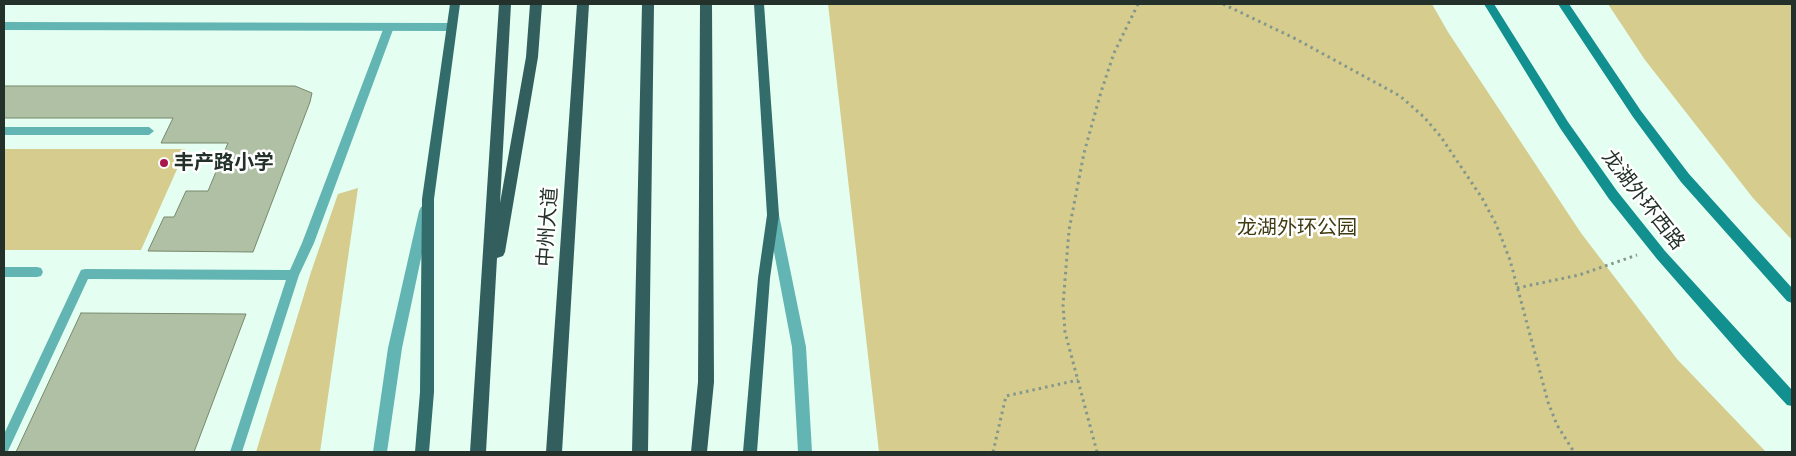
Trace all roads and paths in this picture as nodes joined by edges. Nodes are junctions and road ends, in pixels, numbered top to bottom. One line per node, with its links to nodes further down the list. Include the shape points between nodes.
1 (455, 4): 14 (main road)
2 (505, 4): 25 (highway)
3 (536, 4): 25 (highway, via 532,57)
4 (583, 4): 33 (highway, 中州大道)
5 (648, 4): 34 (highway)
6 (706, 4): 35 (highway, via 706,382)
7 (759, 4): 18 (main road)
8 (1138, 4): 26 (path, via 1114,52 1101,92 1084,153 1069,230 1063,304 1065,332)
9 (1223, 4): 23 (path, via 1366,76 1400,96 1424,117 1482,198 1510,260)
10 (1489, 4): 19 (main road, 龙湖外环西路, via 1564,126)
11 (1563, 4): 24 (main road, via 1637,114 1685,178)
12 (4, 26): 13 (street)
13 (390, 27): 14 (street); 22 (lane)
14 (452, 27): 17 (main road)
15 (4, 131): 16 (lane)
16 (149, 131)
17 (428, 199): 30 (street, via 395,348); 31 (main road, via 427,392)
18 (773, 215): 36 (main road, via 764,278); 37 (street, via 799,348)
19 (1655, 248): 23 (path, via 1579,275); 27 (main road, 龙湖外环西路)
20 (4, 272): 21 (lane)
21 (37, 272)
22 (293, 275): 28 (lane, via 85,274); 29 (lane)
23 (1517, 288): 40 (path, via 1548,402 1557,425)
24 (1792, 297)
25 (486, 322): 32 (highway)
26 (1078, 380): 38 (path, via 1006,396); 39 (path)
27 (1792, 400)
28 (4, 447)
29 (236, 452)
30 (380, 452)
31 (422, 452)
32 (478, 452)
33 (554, 452)
34 (640, 452)
35 (699, 452)
36 (750, 452)
37 (805, 452)
38 (993, 452)
39 (1097, 452)
40 (1574, 452)

